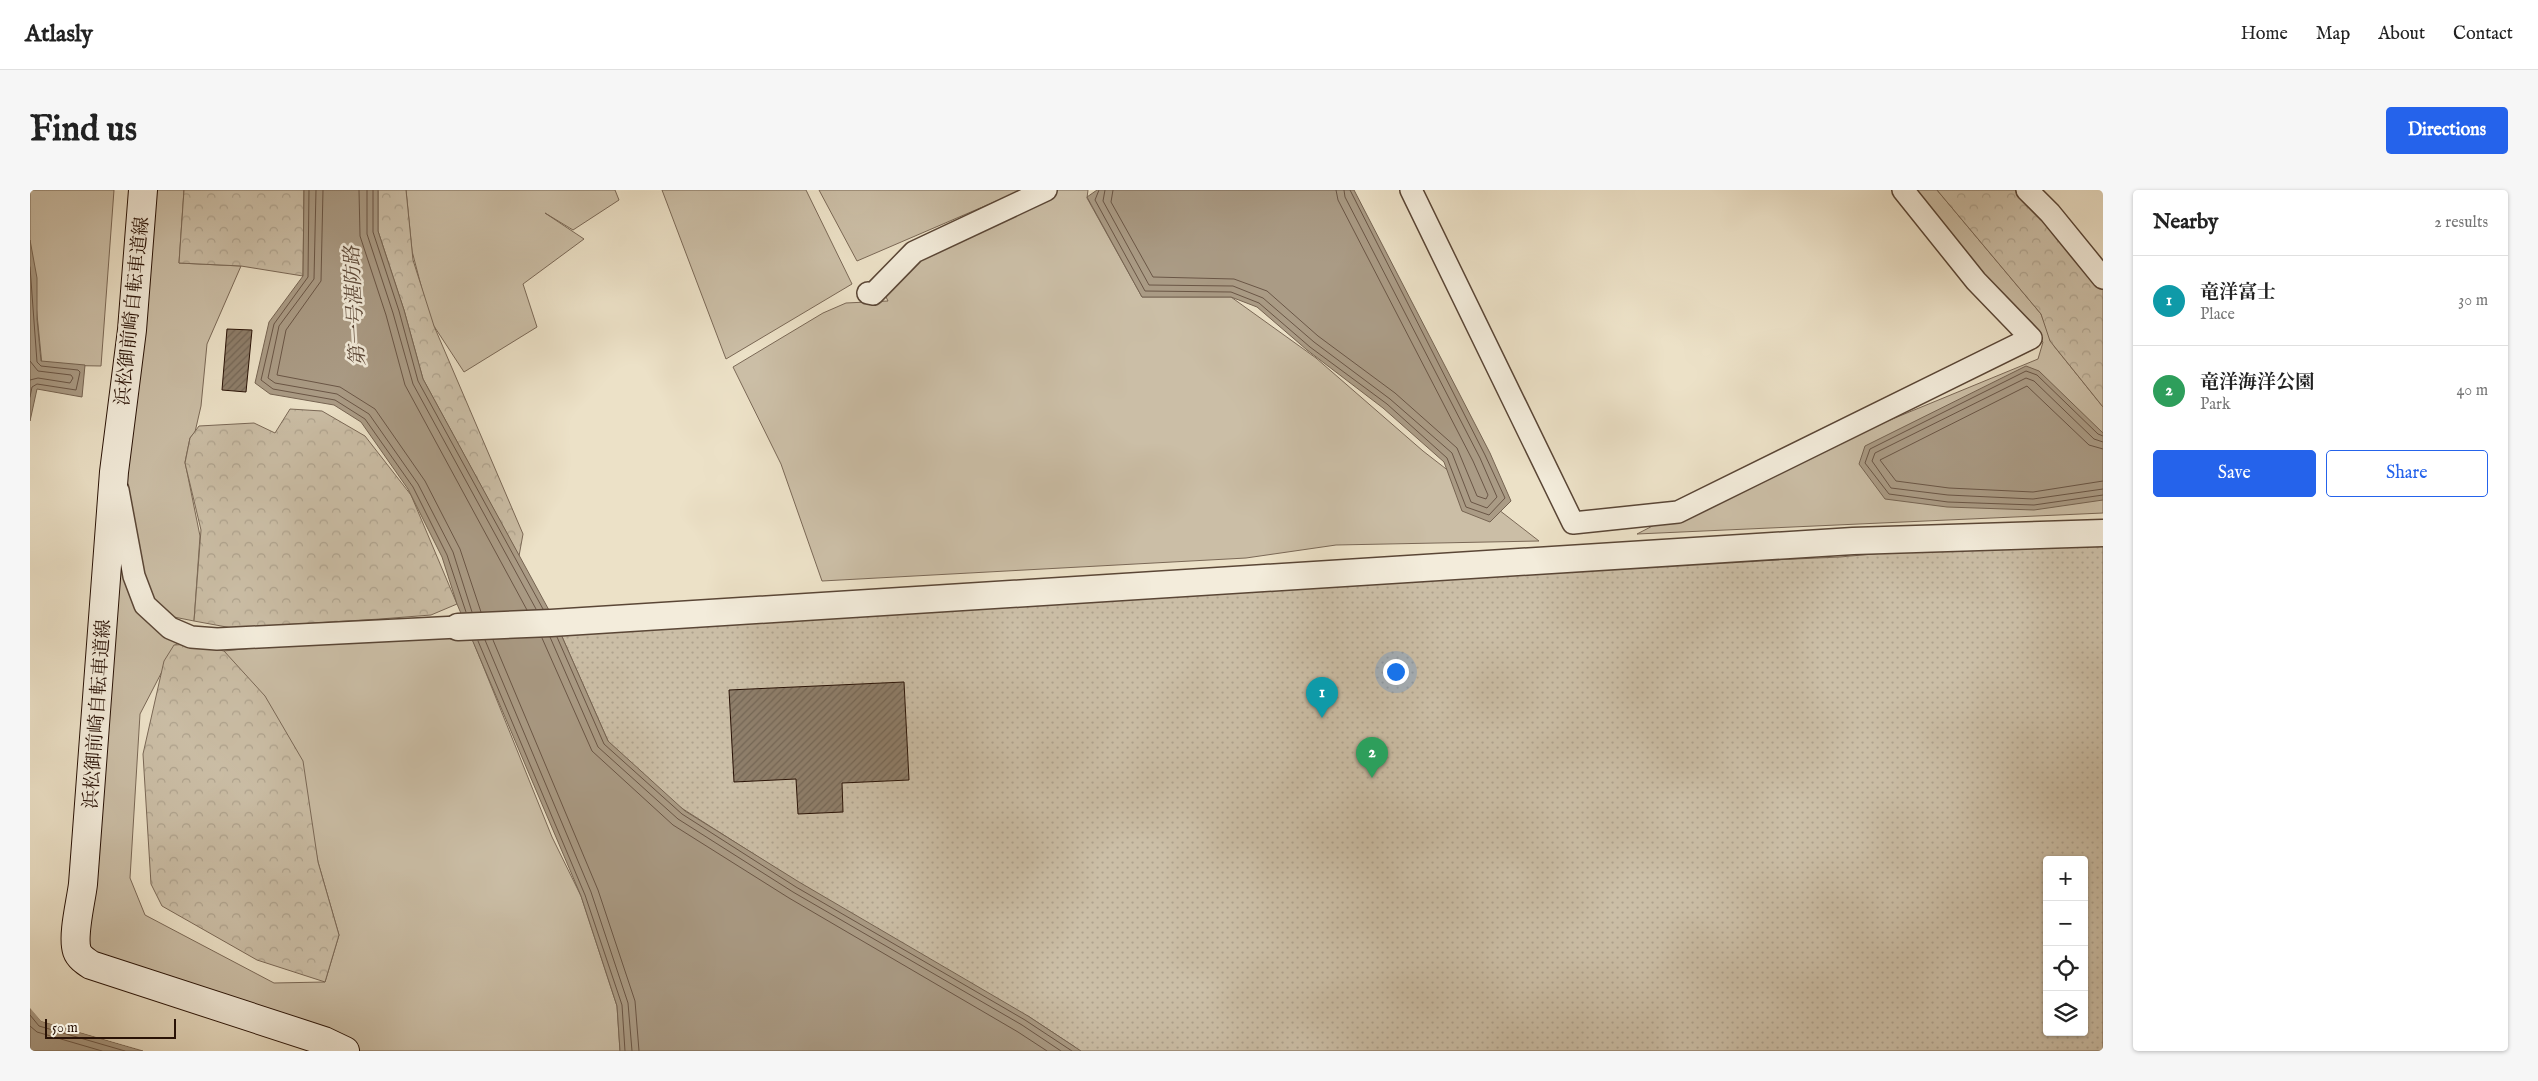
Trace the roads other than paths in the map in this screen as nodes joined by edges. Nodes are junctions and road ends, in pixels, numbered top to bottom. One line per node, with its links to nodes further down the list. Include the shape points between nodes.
1 (143, 190): 8 (main road, 浜松御前崎自転車道線, via 132,330)
2 (1046, 190): 7 (street, via 914,252 873,294)
3 (1411, 190): 4 (street, via 1573,523 1678,512 2031,338 1976,281)
4 (1903, 190)
5 (2027, 190): 6 (street)
6 (2103, 278)
7 (868, 292)
8 (114, 472): 10 (street, via 134,576 145,605 170,628 191,637 217,639); 11 (main road, 浜松御前崎自転車道線, via 77,951 90,965 324,1041)
9 (2103, 533): 10 (street, via 1853,541)
10 (458, 627)
11 (345, 1051)

